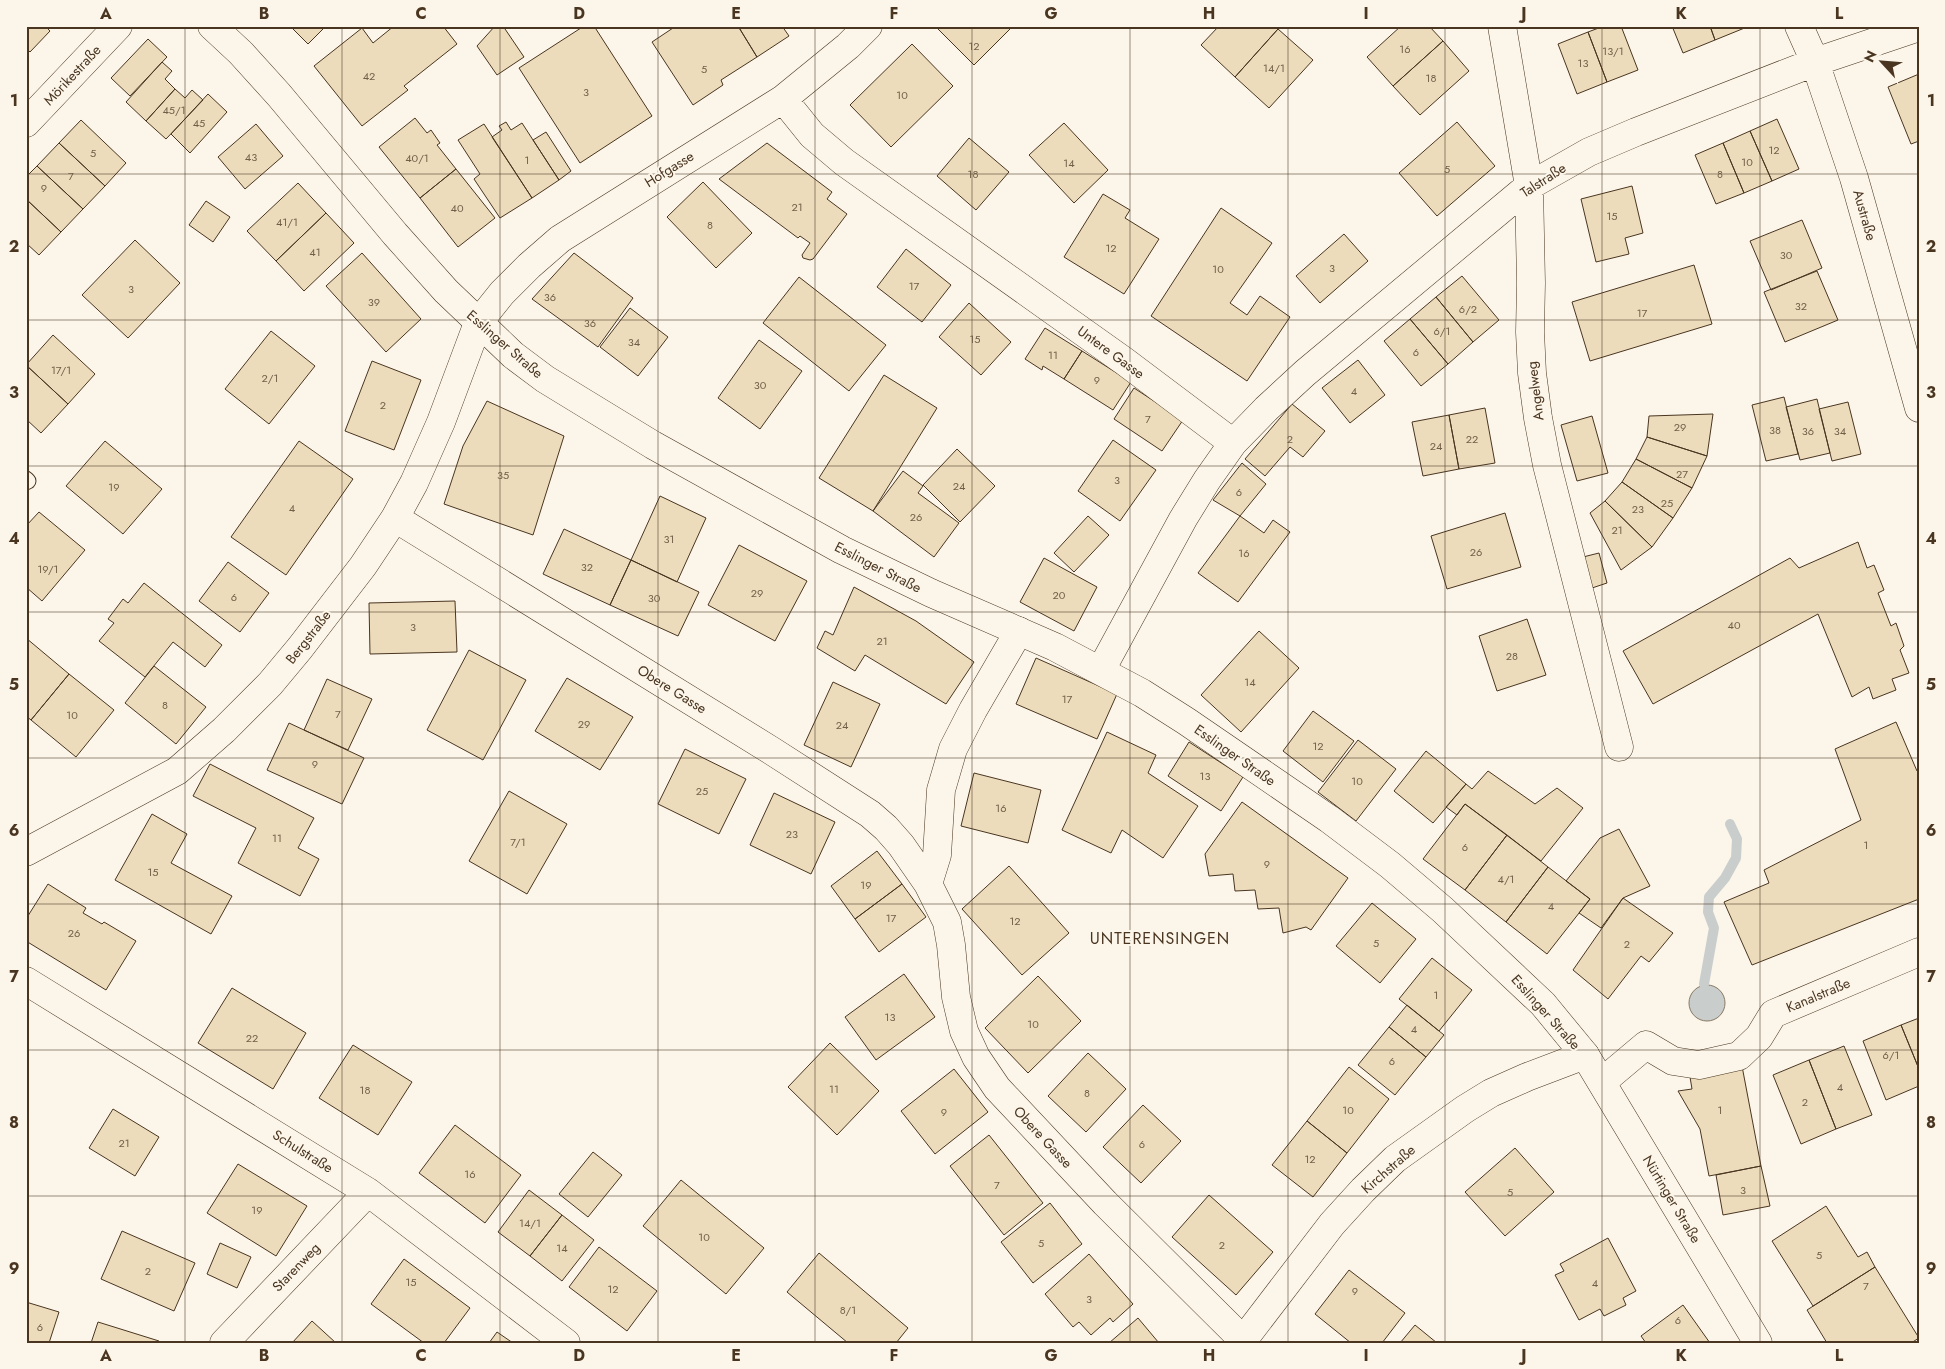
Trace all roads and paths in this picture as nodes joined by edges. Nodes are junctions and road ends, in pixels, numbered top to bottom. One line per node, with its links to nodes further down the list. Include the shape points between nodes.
1 (118, 26): 9 (street, Mörikestraße)
2 (212, 26): 11 (street, Esslinger Straße, via 273,88 418,260)
3 (868, 26): 8 (street, Hofgasse)
4 (1502, 26): 10 (street, Angelweg)
5 (1798, 26): 7 (street, Austraße)
6 (1919, 27): 7 (street, Talstraße)
7 (1815, 62): 10 (street, Talstraße, via 1597,149); 12 (street, Austraße, via 1854,178)
8 (783, 99): 11 (street, Hofgasse, via 560,239 502,293); 13 (street, Untere Gasse, via 812,135 844,162 1116,355)
9 (26, 123)
10 (1530, 186): 13 (street, Talstraße, via 1304,373); 17 (street, Angelweg, via 1530,332 1538,418)
11 (478, 323): 14 (street, Bergstraße, via 441,422); 15 (street, Esslinger Straße, via 545,378 645,440 884,571)
12 (1919, 408)
13 (1233, 443): 16 (street, via 1183,519)
14 (395, 518): 18 (street, Bergstraße, via 300,648 224,730 177,771); 19 (street, Obere Gasse, via 870,814 901,844)
15 (1019, 630): 16 (street, Esslinger Straße); 19 (street, via 953,749 941,790 937,855)
16 (1101, 670): 22 (street, Esslinger Straße, via 1186,720 1390,865 1504,966 1543,1004)
17 (1619, 748)
18 (26, 852)
19 (928, 884): 25 (street, Obere Gasse, via 946,922 956,998 964,1031 976,1057 997,1088)
20 (1919, 952): 23 (street, Kanalstraße, via 1773,1014 1759,1037 1739,1056 1699,1065 1674,1061 1646,1045)
21 (26, 981): 24 (street, Schulstraße)
22 (1585, 1055): 23 (street, Nürtinger Straße); 25 (street, Kirchstraße, via 1491,1093 1395,1159 1332,1224)
23 (1602, 1082): 28 (street, Nürtinger Straße)
24 (368, 1192): 26 (street, Starenweg); 27 (street, Schulstraße)
25 (1242, 1342)
26 (224, 1343)
27 (566, 1343)
28 (1758, 1343)

